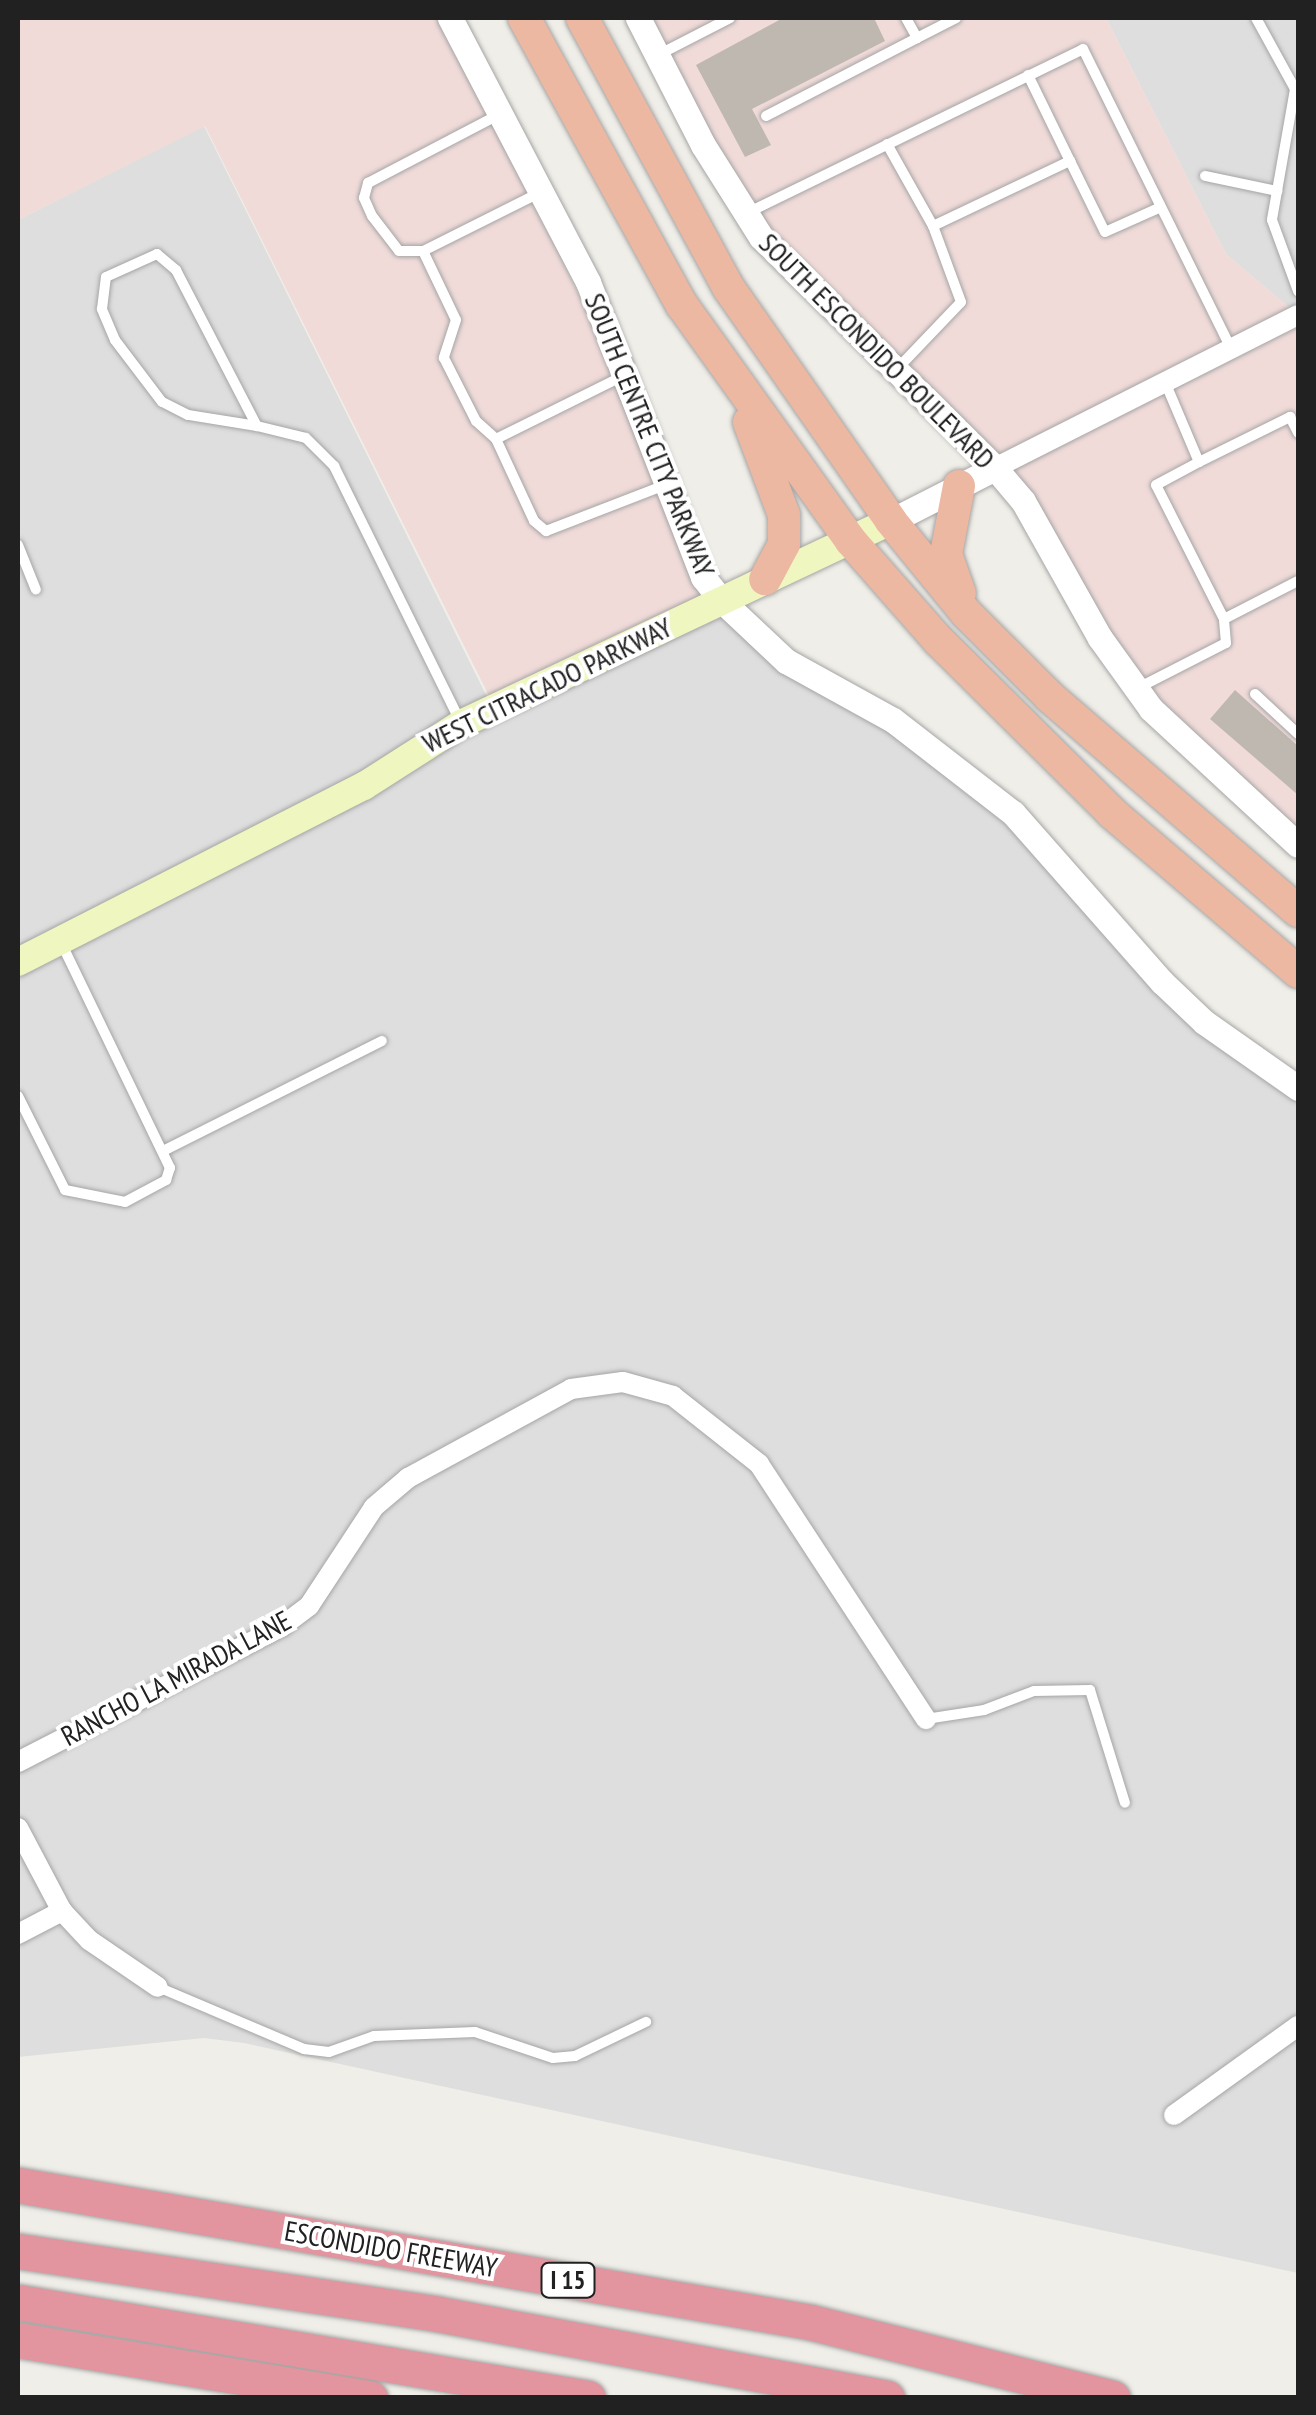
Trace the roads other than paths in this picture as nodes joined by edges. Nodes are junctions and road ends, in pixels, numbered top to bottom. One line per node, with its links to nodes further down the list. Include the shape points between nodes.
1 (450, 18): 12 (street, SOUTH CENTRE CITY PARKWAY)
2 (524, 18): 29 (highway, via 626,213)
3 (582, 18): 38 (highway, via 728,287)
4 (638, 18): 10 (street, SOUTH ESCONDIDO BOULEVARD)
5 (730, 18): 10 (lane)
6 (906, 18): 9 (lane)
7 (956, 18): 9 (lane)
8 (1256, 18): 17 (lane, via 1295,89)
9 (916, 38): 13 (lane)
10 (658, 55): 20 (street, SOUTH ESCONDIDO BOULEVARD)
11 (1028, 76): 14 (lane); 15 (lane); 19 (lane, via 1083,49)
12 (500, 114): 18 (street, SOUTH CENTRE CITY PARKWAY); 22 (lane, via 368,183 364,198 372,216 399,251)
13 (766, 116)
14 (887, 144): 20 (lane); 21 (lane)
15 (1070, 162): 19 (lane, via 1106,232); 21 (lane)
16 (1205, 176): 17 (lane)
17 (1277, 190): 23 (lane, via 1272,220)
18 (541, 192): 22 (lane); 27 (street, SOUTH CENTRE CITY PARKWAY, via 588,282)
19 (1161, 207): 25 (lane)
20 (744, 214): 26 (street, SOUTH ESCONDIDO BOULEVARD, via 804,284)
21 (934, 226): 26 (lane, via 961,302)
22 (424, 252): 33 (lane, via 456,320 444,358 476,421)
23 (1298, 291)
24 (1298, 314): 25 (street, WEST CITRACADO PARKWAY)
25 (1231, 349): 28 (street, WEST CITRACADO PARKWAY)
26 (898, 369): 35 (street, SOUTH ESCONDIDO BOULEVARD)
27 (624, 376): 33 (lane); 36 (street, SOUTH CENTRE CITY PARKWAY)
28 (1165, 382): 34 (lane); 35 (street, WEST CITRACADO PARKWAY)
29 (738, 389): 39 (highway); 41 (highway, via 784,516 784,544)
30 (1294, 415): 32 (lane); 34 (lane)
31 (257, 426): 31 (lane, via 176,270 157,254 106,278 102,310 115,340 162,402 188,416); 49 (lane, via 306,438 334,466)
32 (1298, 433)
33 (496, 439): 36 (lane, via 534,521 546,531)
34 (1199, 462): 46 (lane, via 1156,485)
35 (995, 468): 37 (street, WEST CITRACADO PARKWAY); 47 (street, SOUTH ESCONDIDO BOULEVARD, via 1023,501)
36 (666, 484): 44 (street, SOUTH CENTRE CITY PARKWAY, via 704,577)
37 (959, 486): 38 (street, WEST CITRACADO PARKWAY); 45 (highway, via 946,554)
38 (891, 521): 39 (main road, WEST CITRACADO PARKWAY); 45 (highway)
39 (851, 541): 41 (main road, WEST CITRACADO PARKWAY); 55 (highway, via 939,640 1112,813)
40 (18, 545): 43 (lane)
41 (765, 579): 44 (main road, WEST CITRACADO PARKWAY)
42 (1298, 581): 46 (lane)
43 (36, 590)
44 (720, 599): 49 (main road, WEST CITRACADO PARKWAY); 57 (street, SOUTH CENTRE CITY PARKWAY, via 786,661 893,720 1013,813 1162,982 1204,1022)
45 (966, 613): 52 (highway, via 1050,697)
46 (1224, 619): 47 (lane, via 1226,644)
47 (1136, 690): 51 (street, SOUTH ESCONDIDO BOULEVARD, via 1192,752)
48 (1255, 694): 50 (lane)
49 (461, 724): 53 (main road, WEST CITRACADO PARKWAY, via 364,786)
50 (1298, 734)
51 (1298, 845)
52 (1298, 911)
53 (60, 942): 54 (main road, WEST CITRACADO PARKWAY); 59 (lane)
54 (18, 962)
55 (1298, 972)
56 (382, 1040): 59 (lane)
57 (1298, 1088)
58 (18, 1096): 59 (lane, via 65,1190 125,1202 147,1194 166,1180 170,1168)
59 (163, 1152)
60 (926, 1719): 61 (street, RANCHO LA MIRADA LANE, via 759,1464 674,1396 623,1382 571,1389 408,1478 374,1507 309,1606 281,1628); 62 (lane, via 984,1710 1034,1691 1090,1690)
61 (18, 1762)
62 (1124, 1803)
63 (18, 1828): 64 (street)
64 (62, 1912): 65 (street); 66 (street, via 89,1940)
65 (18, 1934)
66 (158, 1987): 67 (lane, via 304,2048 329,2052 374,2036 475,2032 554,2058 575,2056)
67 (646, 2022)
68 (1298, 2026): 69 (street)
69 (1174, 2115)
70 (18, 2185): 77 (highway, ESCONDIDO FREEWAY / I 15, via 810,2322)
71 (18, 2251): 76 (highway, via 438,2314)
72 (18, 2302): 75 (highway)
73 (18, 2340): 74 (highway)
74 (370, 2398)
75 (588, 2398)
76 (887, 2398)
77 (1114, 2398)

